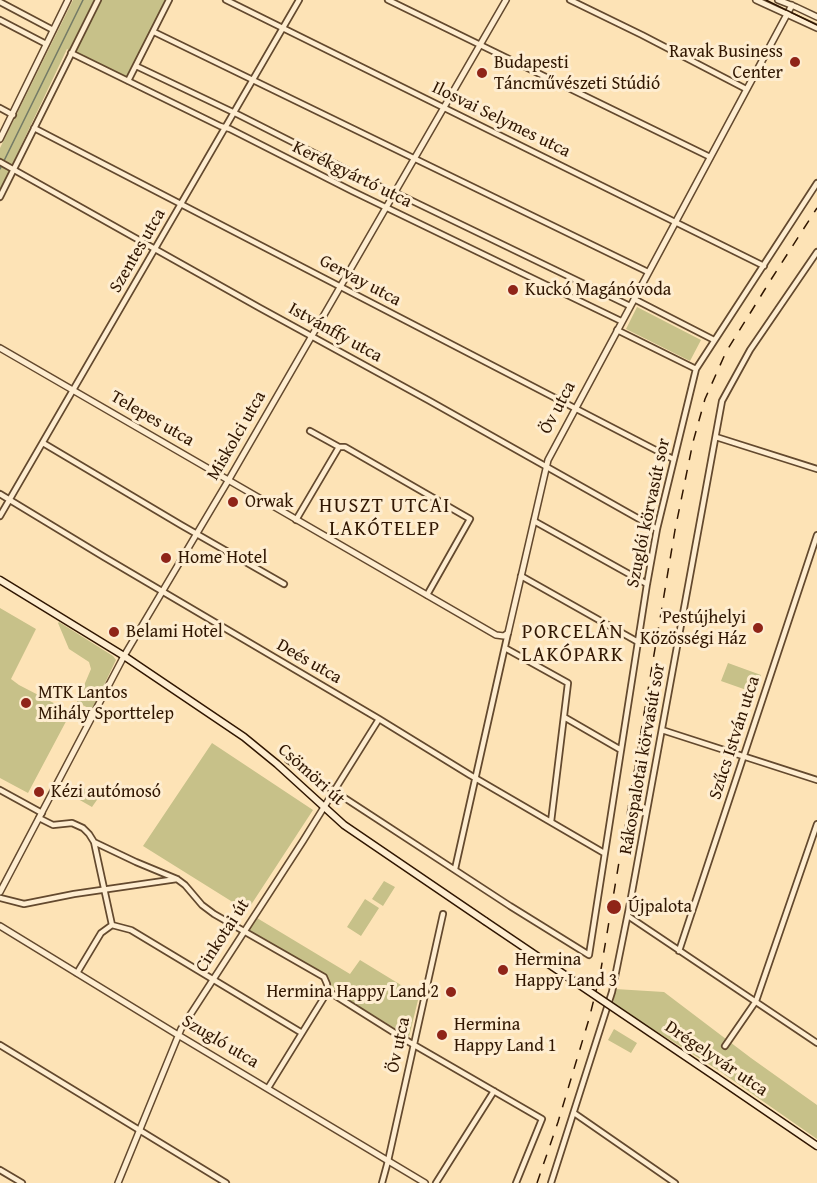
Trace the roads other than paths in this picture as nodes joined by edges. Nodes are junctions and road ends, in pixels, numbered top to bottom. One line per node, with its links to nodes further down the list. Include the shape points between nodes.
1 (68, 0): 18 (street)
2 (98, 0): 22 (street)
3 (169, 0): 19 (street)
4 (226, 0): 16 (street, Ilosvai Selymes utca)
5 (299, 0): 16 (street, Szentes utca)
6 (387, 0): 21 (street)
7 (506, 0): 21 (street, Miskolci utca)
8 (570, 0): 26 (street)
9 (756, 0): 13 (street)
10 (778, 0): 12 (street)
11 (0, 2): 18 (street)
12 (794, 3): 13 (street, Öv utca); 14 (street)
13 (787, 14): 17 (street); 26 (street, Öv utca)
14 (817, 17)
15 (0, 20): 20 (street)
16 (283, 28): 25 (street, Szentes utca); 27 (street, Ilosvai Selymes utca)
17 (817, 28)
18 (53, 30): 20 (street)
19 (153, 32): 23 (street); 25 (street)
20 (46, 44): 30 (street)
21 (480, 45): 27 (street, Miskolci utca); 34 (street)
22 (71, 53): 24 (street, Kerékgyártó utca); 31 (street)
23 (136, 66): 24 (street); 29 (street, Kerékgyártó utca)
24 (128, 81): 32 (street, Kerékgyártó utca)
25 (252, 81): 29 (street, Szentes utca); 35 (street)
26 (746, 89): 34 (street, Öv utca)
27 (444, 107): 35 (street, Miskolci utca); 43 (street, Ilosvai Selymes utca)
28 (0, 108): 30 (street)
29 (234, 113): 32 (street, Szentes utca); 39 (street, Kerékgyártó utca)
30 (12, 115): 33 (street)
31 (34, 128): 37 (street); 41 (street, Gervay utca)
32 (225, 128): 41 (street, Szentes utca); 42 (street, Kerékgyártó utca)
33 (0, 139)
34 (710, 157): 43 (street, Öv utca)
35 (414, 159): 39 (street, Miskolci utca); 47 (street)
36 (0, 162): 37 (street, Istvánffy utca)
37 (13, 170): 40 (street); 44 (street, Istvánffy utca)
38 (817, 183): 46 (street, Szuglói körvasút sor)
39 (395, 193): 42 (street, Miskolci utca); 50 (street, Kerékgyártó utca)
40 (0, 197)
41 (182, 203): 44 (street, Szentes utca); 48 (street, Gervay utca)
42 (385, 207): 48 (street, Miskolci utca); 51 (street, Kerékgyártó utca)
43 (675, 222): 46 (street, Ilosvai Selymes utca); 47 (street, Öv utca)
44 (155, 249): 53 (street, Istvánffy utca); 57 (street, Szentes utca)
45 (817, 252): 60 (street, Rákospalotai körvasút sor, via 750,350 724,396)
46 (764, 266): 54 (street, Szuglói körvasút sor)
47 (648, 272): 49 (street, Öv utca)
48 (340, 286): 53 (street, Miskolci utca); 58 (street, Gervay utca)
49 (633, 299): 50 (street, Öv utca); 54 (street)
50 (630, 306): 51 (street, Öv utca)
51 (621, 321): 52 (street, Öv utca)
52 (617, 330): 56 (street); 58 (street, Öv utca)
53 (312, 336): 64 (street, Istvánffy utca); 66 (street, Miskolci utca)
54 (714, 340): 56 (street, Szuglói körvasút sor)
55 (0, 348): 57 (street, Telepes utca)
56 (696, 369): 63 (street, Szuglói körvasút sor)
57 (73, 391): 61 (street, Szentes utca); 66 (street, Telepes utca)
58 (575, 409): 63 (street, Gervay utca); 64 (street, Öv utca)
59 (310, 431): 62 (street)
60 (716, 437): 65 (street); 87 (street, Rákospalotai körvasút sor)
61 (43, 443): 68 (street, Szentes utca); 73 (street)
62 (339, 447): 70 (street); 80 (street, via 470,519)
63 (673, 459): 72 (street, Szuglói körvasút sor)
64 (546, 467): 71 (street, Öv utca); 72 (street, Istvánffy utca)
65 (817, 469)
66 (228, 481): 70 (street, Telepes utca); 73 (street, Miskolci utca)
67 (0, 494): 68 (street, Deés utca)
68 (10, 499): 69 (street, Szentes utca); 79 (street, Deés utca)
69 (0, 516)
70 (296, 520): 80 (street, Telepes utca)
71 (534, 521): 75 (street, Öv utca); 78 (street)
72 (657, 529): 78 (street, Szuglói körvasút sor)
73 (197, 533): 77 (street); 79 (street, Miskolci utca)
74 (817, 535): 89 (street, Szűcs István utca)
75 (521, 576): 81 (street, Öv utca); 82 (street)
76 (0, 580): 84 (main road, Csömöri út)
77 (284, 584)
78 (647, 584): 82 (street, Szuglói körvasút sor)
79 (162, 591): 84 (street, Miskolci utca); 86 (street, Deés utca)
80 (427, 595): 81 (street, Telepes utca, via 496,635)
81 (508, 633): 83 (street, Öv utca)
82 (638, 642): 88 (street, Szuglói körvasút sor)
83 (505, 648): 85 (street, via 568,683); 91 (street, Öv utca)
84 (124, 656): 95 (main road, Csömöri út, via 243,736); 96 (street, Miskolci utca)
85 (564, 717): 88 (street); 97 (street)
86 (379, 718): 91 (street, Deés utca); 94 (street, Cinkotai út)
87 (662, 730): 89 (street); 107 (street, Rákospalotai körvasút sor)
88 (621, 750): 100 (street, Szuglói körvasút sor)
89 (743, 757): 92 (street); 111 (street, Szűcs István utca)
90 (288, 760): 94 (street, Csömöri út)
91 (475, 778): 97 (street, Deés utca); 101 (street, Öv utca)
92 (817, 780)
93 (0, 790): 96 (street)
94 (334, 791): 95 (street, Cinkotai út); 101 (street, Csömöri út)
95 (324, 807): 110 (street, Cinkotai út); 116 (main road, Csömöri út, bridge, via 357,835)
96 (40, 816): 99 (street, via 53,825 78,825); 104 (street, Miskolci utca)
97 (551, 822): 100 (street, Deés utca)
98 (817, 824): 117 (street)
99 (94, 842): 102 (street); 103 (street)
100 (604, 853): 112 (street, Szuglói körvasút sor)
101 (455, 869): 112 (street, Csömöri út)
102 (177, 879): 103 (street); 110 (street, via 202,905)
103 (104, 890): 105 (street, via 24,904); 108 (street)
104 (0, 892)
105 (0, 898)
106 (443, 914): 121 (street, Öv utca)
107 (628, 916): 111 (street); 126 (street, Rákospalotai körvasút sor, via 611,999)
108 (112, 925): 113 (street, via 101,933); 114 (street, via 131,930)
109 (0, 926): 113 (street, Szugló utca)
110 (244, 931): 114 (street, Cinkotai út); 115 (street, via 324,977)
111 (679, 951): 117 (street)
112 (589, 955)
113 (77, 973): 119 (street, Szugló utca)
114 (212, 980): 118 (street); 119 (street, Cinkotai út)
115 (328, 991): 118 (street); 121 (street)
116 (598, 997): 128 (main road, Drégelyvár utca, bridge)
117 (756, 1001): 120 (street); 123 (street)
118 (302, 1033): 124 (street)
119 (178, 1035): 124 (street, Szugló utca); 127 (street, Cinkotai út)
120 (817, 1043)
121 (414, 1044): 125 (street); 129 (street, Öv utca)
122 (0, 1045): 127 (street)
123 (725, 1046)
124 (268, 1088): 129 (street, Szugló utca)
125 (494, 1091): 136 (street); 137 (street, via 542,1119)
126 (574, 1113): 138 (street, Rákospalotai körvasút sor); 139 (street)
127 (140, 1131): 132 (street, Cinkotai út); 133 (street)
128 (817, 1146)
129 (388, 1161): 134 (street, Öv utca); 135 (street, Szugló utca)
130 (0, 1170): 131 (street)
131 (22, 1183)
132 (118, 1183)
133 (226, 1183)
134 (382, 1183)
135 (425, 1183)
136 (436, 1183)
137 (516, 1183)
138 (551, 1183)
139 (675, 1183)

